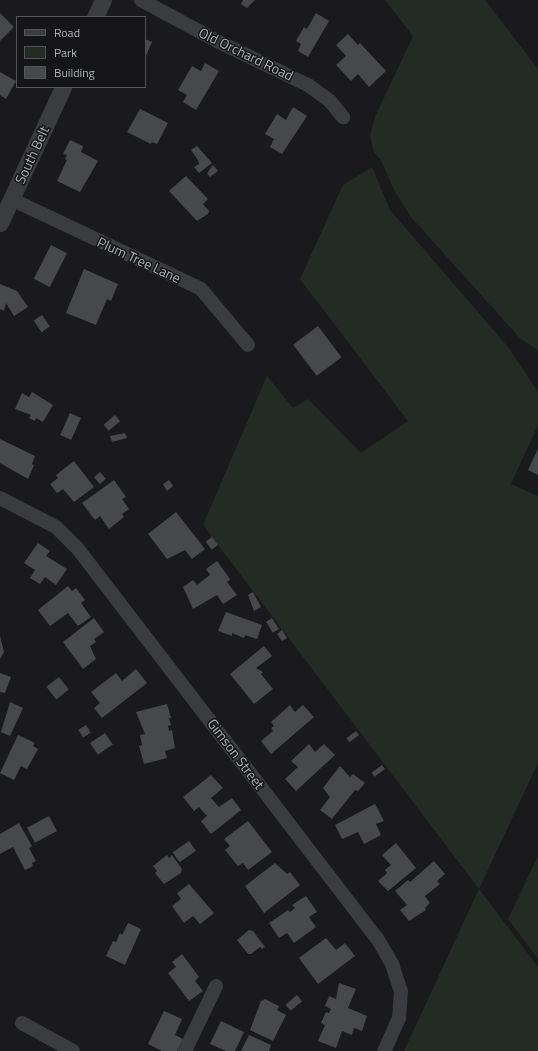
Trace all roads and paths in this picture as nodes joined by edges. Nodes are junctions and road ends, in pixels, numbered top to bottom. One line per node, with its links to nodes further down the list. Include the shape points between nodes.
1 (103, 0): 3 (street)
2 (141, 0): 5 (street, Old Orchard Road, via 217,41 308,84)
3 (95, 16)
4 (63, 88): 6 (street, South Belt)
5 (343, 117)
6 (11, 199): 7 (street, South Belt); 8 (street, Plum Tree Lane, via 201,289)
7 (0, 223)
8 (248, 344)
9 (0, 498): 14 (street, Gimson Street, via 56,527 78,549 377,938 392,964 401,991 399,1018)
10 (216, 986): 13 (street)
11 (22, 1023): 12 (street)
12 (73, 1051)
13 (185, 1051)
14 (384, 1051)

